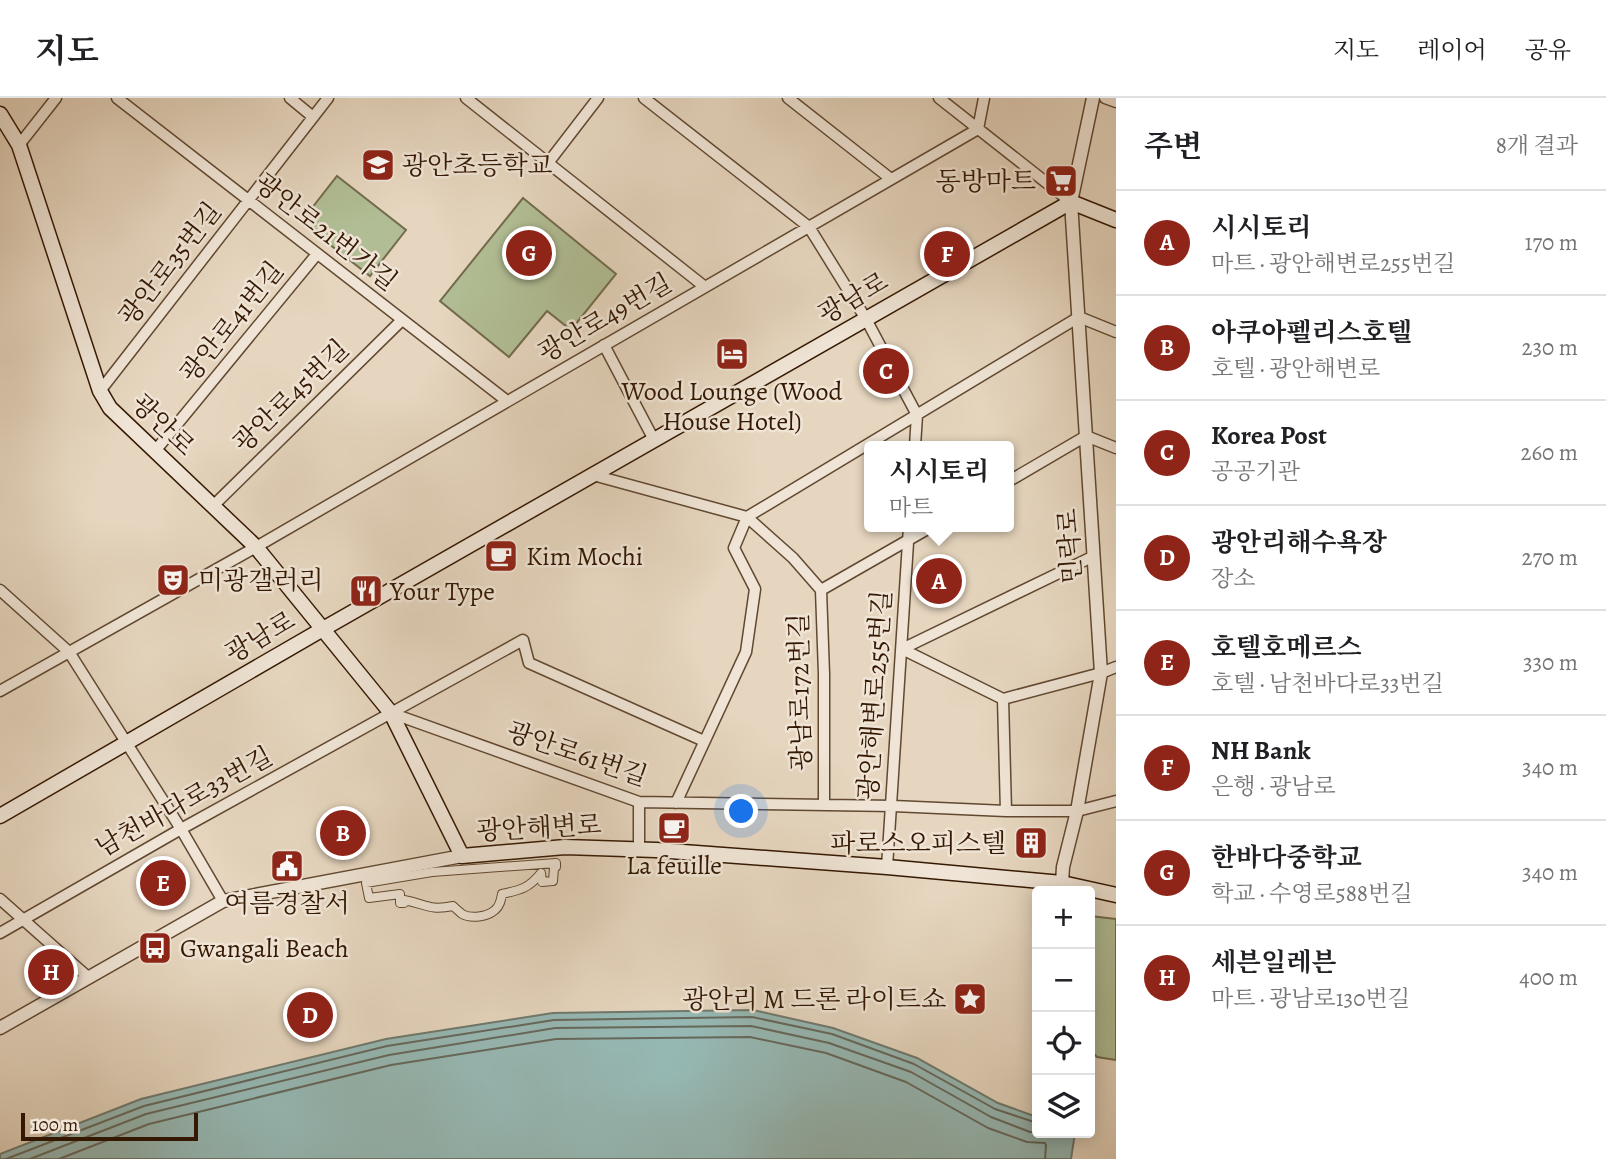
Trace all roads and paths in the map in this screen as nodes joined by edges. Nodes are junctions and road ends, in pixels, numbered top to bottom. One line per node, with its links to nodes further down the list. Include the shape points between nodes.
1 (56, 98): 17 (street)
2 (117, 98): 20 (street, 광안로21번가길)
3 (290, 98): 15 (street)
4 (328, 98): 15 (street, 광안로35번길)
5 (466, 98): 18 (street)
6 (598, 98): 18 (street)
7 (644, 98): 23 (street)
8 (788, 98): 19 (street)
9 (939, 98): 16 (street)
10 (984, 98): 16 (street)
11 (1093, 98): 21 (street, 민락로)
12 (1105, 98): 13 (street)
13 (1116, 102)
14 (0, 114): 17 (main road, 광안로)
15 (313, 117): 20 (street, 광안로35번길)
16 (978, 129): 19 (street, 광안로49번길); 21 (street)
17 (19, 145): 31 (main road, 광안로)
18 (548, 163): 25 (street)
19 (891, 179): 23 (street, 광안로49번길)
20 (248, 200): 24 (street, 광안로21번가길); 31 (street, 광안로35번길)
21 (1071, 202): 22 (main road); 26 (street, 민락로); 28 (main road, 광남로)
22 (1116, 220)
23 (808, 227): 25 (street, 광안로49번길); 28 (street)
24 (317, 254): 27 (street, 광안로21번가길); 40 (street, 광안로41번길)
25 (705, 287): 30 (street, 광안로49번길)
26 (1079, 317): 29 (street); 33 (street); 34 (street, 민락로)
27 (402, 320): 32 (street, 광안로21번가길); 43 (street, 광안로45번길)
28 (866, 320): 33 (street); 35 (main road, 광남로)
29 (1116, 332)
30 (604, 345): 32 (street, 광안로49번길); 35 (street)
31 (100, 391): 40 (main road, 광안로, via 110,408)
32 (507, 401): 48 (street, 광안로49번길)
33 (917, 415): 36 (street); 37 (street)
34 (1086, 436): 39 (street); 42 (street); 49 (street, 민락로)
35 (654, 440): 41 (main road, 광남로)
36 (874, 441)
37 (915, 441)
38 (864, 447): 44 (street)
39 (1116, 448)
40 (155, 451): 43 (main road, 광안로)
41 (593, 475): 44 (street, 광남로172번길); 52 (main road, 광남로)
42 (1014, 478)
43 (213, 506): 48 (main road, 광안로)
44 (747, 517): 51 (street, 광남로172번길); 60 (street, via 734,548 755,589 746,652)
45 (909, 532): 47 (street, 광안해변로255번길)
46 (922, 532): 47 (street)
47 (908, 540): 51 (street); 53 (street, 광안해변로255번길)
48 (256, 547): 52 (main road, 광안로); 54 (street, 광안로49번길)
49 (1094, 556): 53 (street); 56 (street, 민락로)
50 (0, 590): 54 (street)
51 (821, 590): 65 (street, 광남로172번길)
52 (323, 629): 59 (main road, 광안로); 61 (main road, 광남로)
53 (902, 649): 58 (street); 66 (street, 광안해변로255번길)
54 (69, 652): 57 (street, 광안로49번길); 61 (street)
55 (1116, 667): 56 (street)
56 (1101, 673): 58 (street); 68 (street, 민락로)
57 (0, 691)
58 (1003, 699): 67 (street)
59 (391, 713): 60 (street, via 523,640 529,663); 63 (street, 광안로61번길); 70 (street, 남천바다로33번길); 72 (main road, 광안로)
60 (704, 741): 64 (street)
61 (127, 743): 69 (main road, 광남로); 70 (street)
62 (1116, 801): 68 (street, 광안로61번길)
63 (639, 802): 64 (street, 광안로61번길); 71 (street)
64 (676, 803): 65 (street, 광안로61번길)
65 (824, 804): 66 (street, 광안로61번길)
66 (891, 806): 67 (street, 광안로61번길); 74 (street, 광안해변로255번길)
67 (1006, 811): 68 (street, 광안로61번길)
68 (1077, 811): 75 (street, 민락로)
69 (0, 816)
70 (181, 829): 78 (street); 79 (street, 남천바다로33번길)
71 (639, 850): 72 (main road, 광안해변로, via 565,847); 74 (main road, 광안해변로)
72 (462, 856): 78 (street, 광안해변로)
73 (556, 863): 73 (street, via 432,872 366,883 369,898 400,894 400,903 404,900 441,909 453,906 471,917 496,909 502,894 521,890 541,873 542,881 553,881)
74 (887, 867): 75 (main road, 광안해변로)
75 (1062, 883): 76 (main road, 광안해변로)
76 (1116, 895)
77 (0, 899): 79 (street)
78 (223, 901): 81 (street, 광안해변로)
79 (23, 920): 80 (street, 남천바다로33번길); 81 (street)
80 (0, 933)
81 (89, 978): 82 (street, 광안해변로)
82 (0, 1028)

